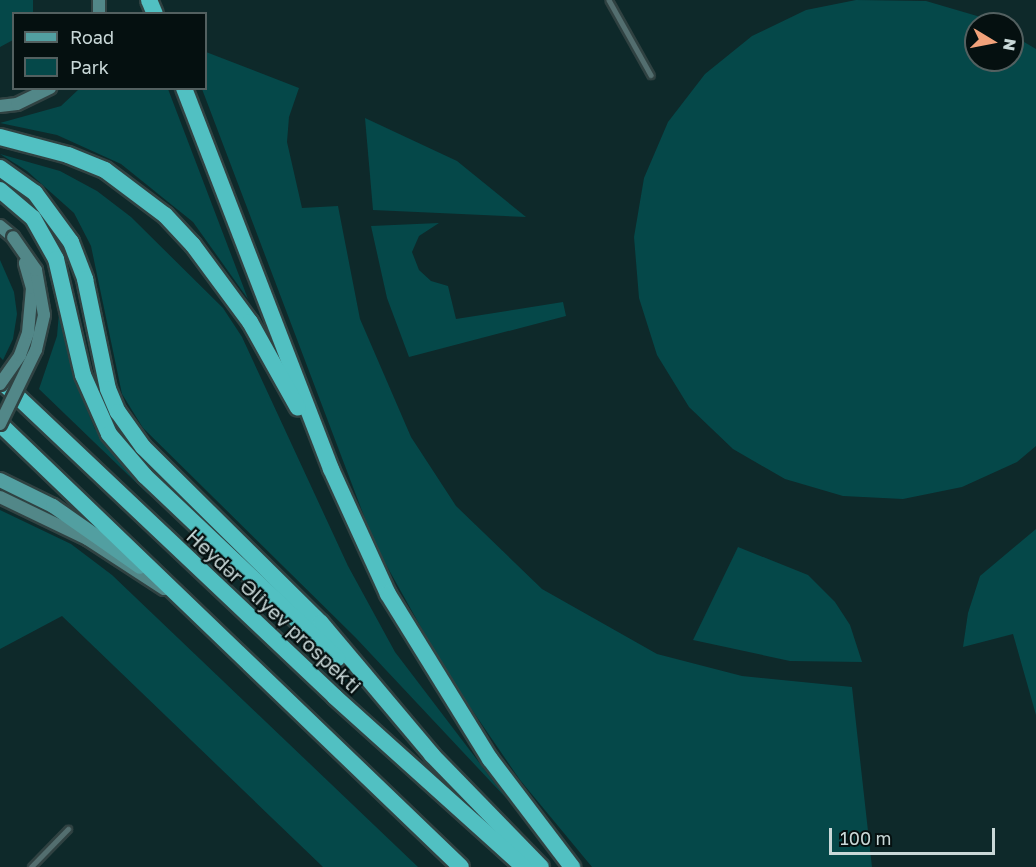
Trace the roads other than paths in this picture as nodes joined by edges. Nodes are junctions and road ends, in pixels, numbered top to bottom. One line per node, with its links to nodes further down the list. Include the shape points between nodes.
1 (609, 0): 2 (lane)
2 (651, 75)
3 (46, 90): 5 (main road, via 17,104)
4 (185, 90): 13 (highway)
5 (0, 106)
6 (0, 137): 13 (highway, via 69,155 105,170 165,215 193,245 250,322)
7 (0, 168): 17 (highway, via 35,193 71,242 85,279 108,389 130,430 321,623)
8 (0, 190): 17 (highway, via 19,204 46,238 64,281 90,394 109,434)
9 (0, 226): 10 (main road)
10 (12, 237): 11 (main road, bridge, via 28,270 32,313 21,355); 12 (main road, bridge, via 36,270 44,315 36,350)
11 (0, 382): 21 (highway, Heydər Əliyev prospekti, via 335,697)
12 (0, 424): 16 (highway)
13 (331, 469): 23 (highway, via 388,594 424,658 490,759)
14 (0, 480): 16 (main road, via 53,506)
15 (0, 497): 16 (main road, via 87,539)
16 (188, 604): 20 (highway)
17 (432, 755): 22 (highway)
18 (68, 829): 19 (lane)
19 (31, 867)
20 (461, 867)
21 (524, 867)
22 (541, 867)
23 (572, 867)

